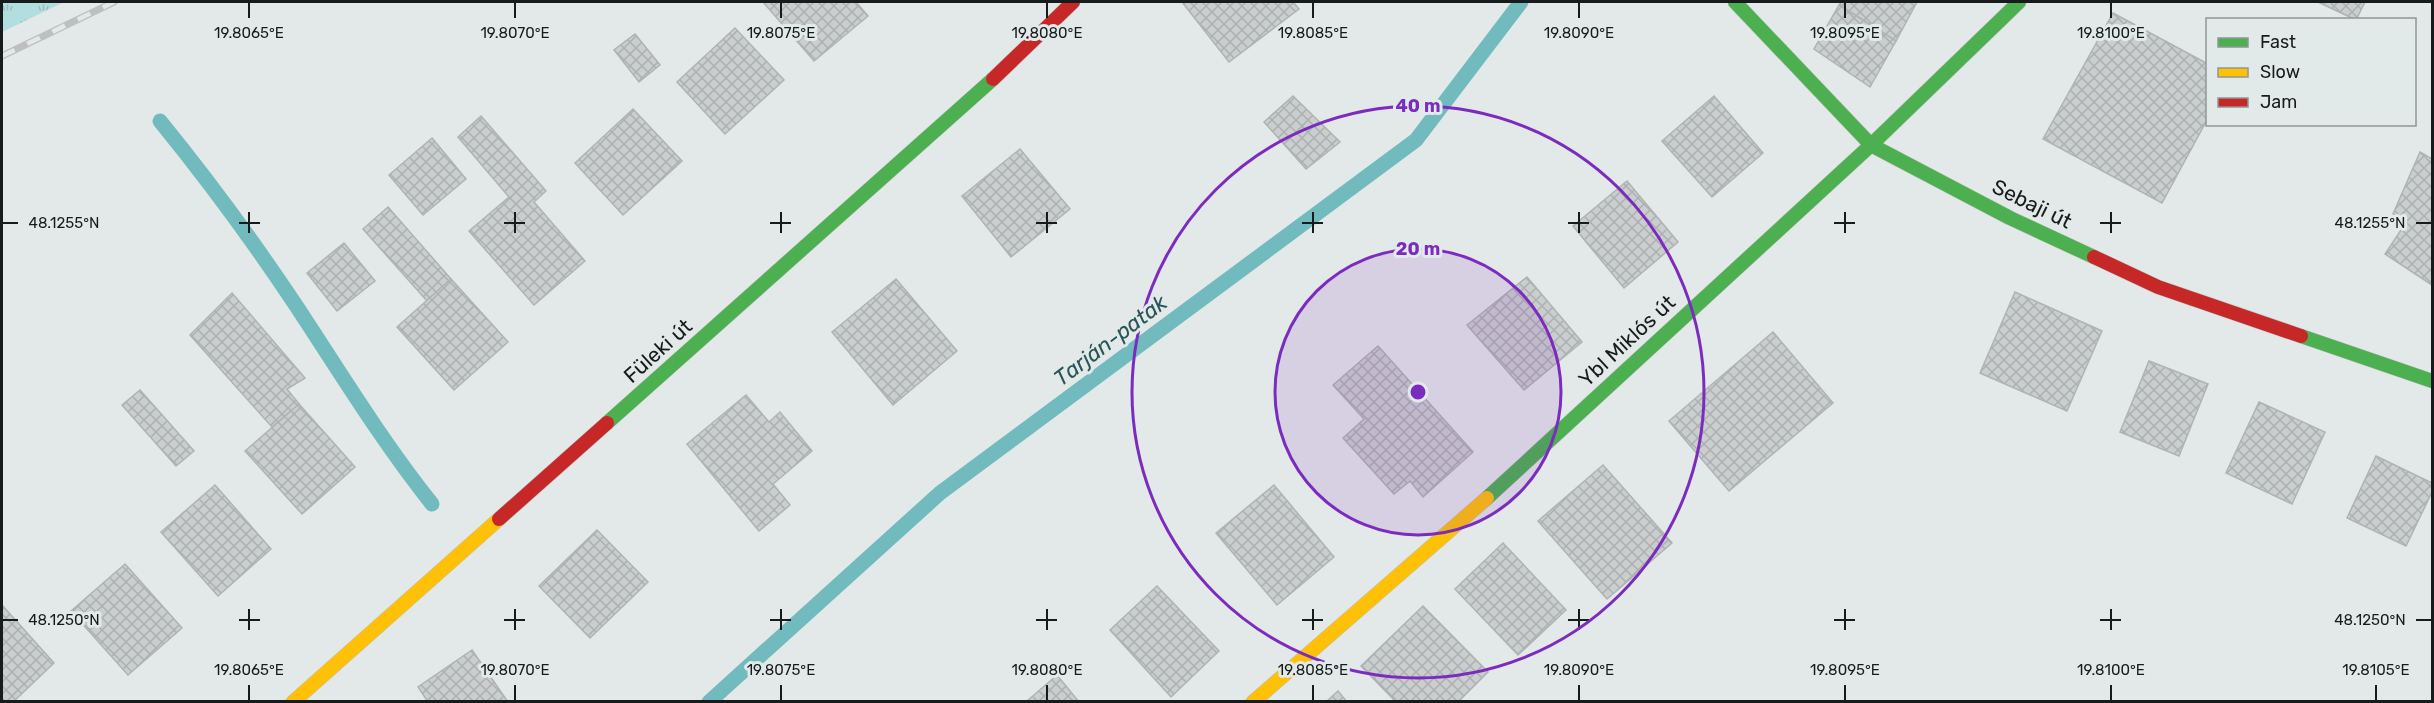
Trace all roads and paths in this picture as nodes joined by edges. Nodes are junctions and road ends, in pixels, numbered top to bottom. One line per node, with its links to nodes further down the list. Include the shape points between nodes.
1 (1060, 2): 5 (street, Füleki út)
2 (1073, 2): 5 (street, Füleki út)
3 (1735, 2): 6 (street, Sebaji út)
4 (2019, 2): 6 (street, Ybl Miklós út)
5 (1046, 26): 8 (street, Füleki út, via 982,89)
6 (1871, 145): 7 (street, Sebaji út, via 2010,218 2153,285); 9 (street, Ybl Miklós út, via 1471,513)
7 (2433, 381)
8 (293, 702)
9 (1253, 702)

